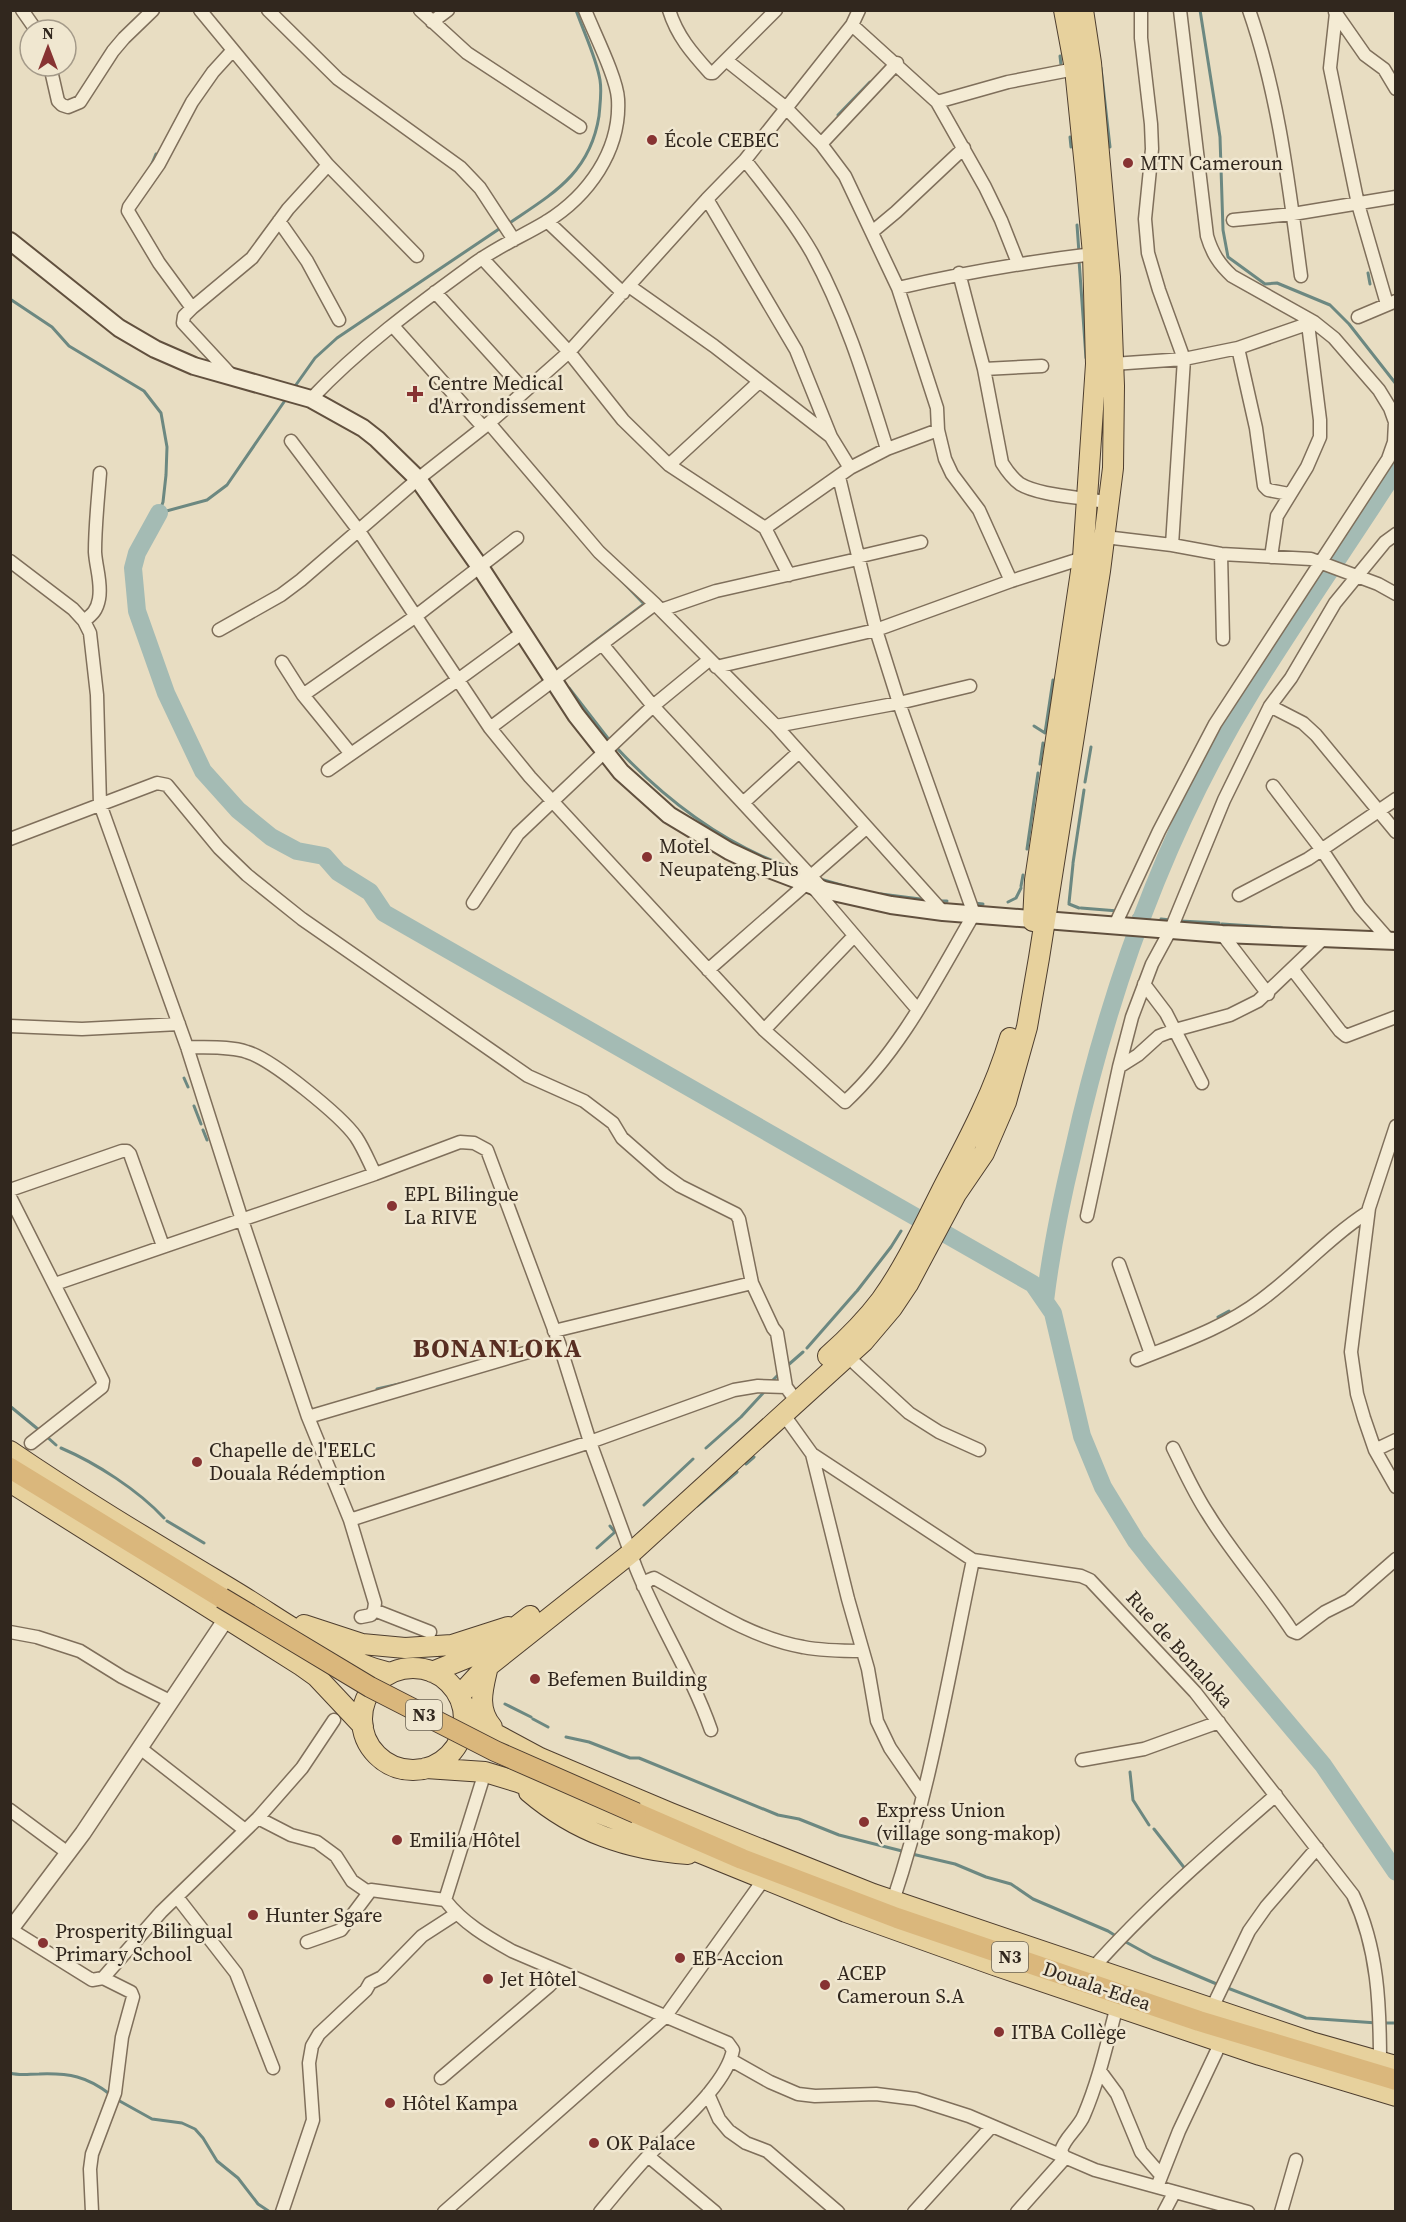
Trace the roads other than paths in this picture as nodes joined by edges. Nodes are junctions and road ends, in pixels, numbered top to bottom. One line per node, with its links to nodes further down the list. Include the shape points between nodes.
1 (153, 10): 22 (street, via 124,38 80,102 62,105)
2 (200, 10): 18 (street)
3 (268, 10): 39 (street, via 338,79 460,167 480,188)
4 (420, 10): 16 (street)
5 (448, 10): 16 (street)
6 (585, 10): 37 (street, via 618,93 617,122 613,143 591,182 572,203)
7 (669, 10): 19 (street, via 683,42 710,73)
8 (776, 10): 19 (street)
9 (859, 10): 17 (street)
10 (1065, 10): 21 (main road)
11 (1083, 10): 59 (main road, via 1101,162)
12 (1141, 10): 58 (street, via 1152,124 1145,219 1148,253)
13 (1180, 10): 54 (street, via 1212,251 1232,276)
14 (1249, 10): 34 (street, via 1268,77)
15 (1335, 12): 23 (street, via 1365,55 1384,69); 33 (street, via 1330,68)
16 (432, 22): 26 (street, via 467,53)
17 (852, 25): 20 (street); 25 (street)
18 (233, 50): 30 (street); 51 (street, via 192,102 128,211)
19 (726, 60): 25 (street)
20 (897, 63): 24 (street); 27 (street)
21 (1075, 69): 24 (street); 41 (main road)
22 (53, 78)
23 (1395, 89)
24 (937, 102): 28 (street)
25 (785, 107): 27 (street); 29 (street)
26 (580, 128)
27 (821, 144): 38 (street, via 845,176)
28 (964, 148): 38 (street); 44 (street)
29 (745, 160): 32 (street); 70 (street, via 811,252 837,303 857,352)
30 (328, 165): 36 (street); 42 (street)
31 (1395, 197): 33 (street)
32 (707, 199): 48 (street); 68 (street, via 796,350)
33 (1358, 204): 34 (street); 50 (street)
34 (1293, 214): 35 (street); 46 (street)
35 (1233, 220)
36 (279, 221): 51 (street, via 252,258); 53 (street, via 307,261)
37 (547, 221): 39 (street); 48 (street)
38 (872, 232): 47 (street)
39 (514, 240): 43 (street)
40 (10, 241): 62 (main road, via 119,328 173,358)
41 (1093, 254): 44 (street); 77 (main road, via 1096,364)
42 (417, 256)
43 (482, 258): 49 (street); 57 (street)
44 (1018, 263): 45 (street)
45 (959, 273): 47 (street); 61 (street)
46 (1300, 276)
47 (897, 288): 67 (street, via 937,408)
48 (626, 290): 57 (street); 63 (street, via 714,346)
49 (435, 292): 55 (street); 64 (street)
50 (1391, 303): 52 (street)
51 (192, 308): 62 (street, via 183,323)
52 (1358, 317)
53 (339, 320)
54 (1311, 323): 56 (street); 76 (street, via 1320,436); 91 (street, via 1334,338 1379,390 1395,422 1388,459)
55 (393, 326): 65 (street); 66 (street)
56 (1238, 348): 58 (street); 76 (street, via 1264,486)
57 (569, 352): 64 (street); 71 (street, via 623,420)
58 (1184, 359): 59 (street); 85 (street)
59 (1113, 364): 78 (main road, via 1113,468)
60 (1042, 366): 61 (street)
61 (984, 369): 77 (street, via 1002,462 1010,475 1036,490)
62 (234, 378): 65 (main road)
63 (759, 382): 68 (street); 71 (street)
64 (525, 391): 66 (street)
65 (307, 398): 75 (main road, via 363,428)
66 (486, 425): 75 (street); 97 (street, via 599,552)
67 (938, 430): 70 (street); 95 (street, via 951,474 980,510)
68 (831, 437): 72 (street)
69 (291, 441): 80 (street)
70 (887, 449): 72 (street)
71 (669, 465): 79 (street)
72 (850, 468): 74 (street)
73 (100, 473): 99 (street, via 95,533 99,600 95,613)
74 (839, 477): 79 (street); 88 (street)
75 (418, 479): 80 (street); 92 (main road)
76 (1289, 494): 87 (street, via 1277,516)
77 (1088, 498): 78 (street); 89 (main road)
78 (1108, 502): 82 (main road)
79 (765, 528): 94 (street)
80 (359, 531): 98 (street); 100 (street, via 281,595)
81 (1395, 534): 93 (street)
82 (1105, 537): 85 (street); 135 (main road)
83 (517, 538): 92 (street)
84 (921, 542): 88 (street)
85 (1172, 545): 86 (street)
86 (1221, 554): 87 (street); 103 (street)
87 (1271, 557): 91 (street)
88 (858, 558): 94 (street); 101 (street)
89 (1083, 558): 95 (street); 135 (main road, via 1035,880)
90 (10, 561): 99 (street)
91 (1325, 563): 93 (street); 136 (street, via 1215,724 1159,831)
92 (480, 567): 98 (street); 102 (main road)
93 (1353, 574): 96 (street); 113 (street)
94 (789, 575): 97 (street)
95 (1011, 581): 101 (street)
96 (1395, 594)
97 (658, 607): 104 (street); 106 (street)
98 (417, 616): 107 (street); 110 (street)
99 (84, 621): 124 (street, via 90,633 97,695)
100 (219, 630)
101 (876, 630): 106 (street); 111 (street)
102 (522, 633): 107 (street); 108 (main road)
103 (1223, 639)
104 (602, 644): 108 (street); 112 (street)
105 (282, 662): 110 (street)
106 (712, 663): 112 (street); 114 (street)
107 (459, 679): 115 (street); 118 (street)
108 (553, 680): 115 (street); 116 (main road)
109 (970, 686): 111 (street)
110 (303, 695): 118 (street)
111 (899, 703): 114 (street); 134 (street)
112 (653, 706): 116 (street); 123 (street)
113 (1270, 706): 125 (street, via 1310,729); 137 (street)
114 (776, 726): 117 (street)
115 (490, 728): 122 (street)
116 (604, 751): 122 (street); 130 (main road, via 634,786 669,815 729,851)
117 (799, 752): 123 (street); 126 (street)
118 (351, 754): 119 (street)
119 (328, 770)
120 (1273, 786): 129 (street)
121 (1395, 799): 125 (street)
122 (552, 801): 132 (street, via 510,844); 142 (street)
123 (743, 803): 130 (street)
124 (100, 804): 128 (street); 148 (street); 165 (street, via 157,783 167,785 219,848 302,919 528,1076 584,1101 680,1186 736,1214)
125 (1379, 812): 127 (street); 129 (street)
126 (866, 828): 130 (street); 133 (street)
127 (1395, 832)
128 (10, 839)
129 (1322, 850): 131 (street); 141 (street, via 1360,907)
130 (813, 884): 133 (main road, via 891,905); 139 (street); 142 (street)
131 (1239, 895)
132 (472, 903)
133 (943, 912): 134 (main road)
134 (974, 914): 135 (main road); 146 (street)
135 (1039, 919): 136 (main road); 163 (main road, via 1005,1055 950,1190)
136 (1120, 926): 137 (main road)
137 (1165, 929): 138 (main road); 144 (street)
138 (1222, 934): 140 (main road); 145 (street)
139 (854, 936): 146 (street); 150 (street)
140 (1324, 938): 141 (main road); 143 (street)
141 (1392, 941)
142 (708, 970): 150 (street)
143 (1293, 970): 145 (street); 147 (street, via 1346,1036)
144 (1144, 984): 151 (street); 153 (street)
145 (1268, 994): 151 (street, via 1230,1014)
146 (918, 1010): 150 (street, via 886,1056 845,1102)
147 (1395, 1017)
148 (179, 1024): 149 (street, via 82,1029); 152 (street)
149 (10, 1026)
150 (764, 1030)
151 (1175, 1030): 153 (street, via 1159,1036); 154 (street)
152 (187, 1047): 156 (street, via 233,1049 265,1061 310,1094 355,1135); 161 (street)
153 (1119, 1067): 160 (street)
154 (1202, 1083)
155 (1395, 1125): 159 (street)
156 (375, 1174): 161 (street); 167 (street, via 460,1142 474,1143 487,1150)
157 (10, 1190): 162 (street, via 127,1151)
158 (10, 1197): 166 (street)
159 (1368, 1212): 169 (street, via 1240,1314); 179 (street, via 1351,1352 1359,1402)
160 (1088, 1216)
161 (242, 1220): 162 (street); 173 (street)
162 (163, 1246): 166 (street)
163 (918, 1252): 170 (main road, via 892,1308); 172 (main road, via 881,1301)
164 (1119, 1264): 169 (street)
165 (752, 1283): 167 (street); 172 (street, via 777,1333)
166 (55, 1284): 176 (street, via 103,1384)
167 (554, 1331): 168 (street)
168 (559, 1343): 173 (street); 175 (street)
169 (1152, 1354): 171 (street)
170 (847, 1356): 172 (main road); 178 (street, via 909,1413)
171 (1137, 1359)
172 (789, 1399): 175 (street, via 758,1386 735,1390); 181 (street, Rue de Bonaloka); 186 (main road)
173 (308, 1417): 185 (street)
174 (1395, 1440): 179 (street)
175 (590, 1442): 185 (street); 186 (street)
176 (31, 1443)
177 (1173, 1448): 187 (street, via 1209,1516 1292,1632 1297,1633 1349,1600)
178 (980, 1450)
179 (1375, 1450): 184 (street)
180 (10, 1451): 191 (main road)
181 (812, 1454): 188 (street, Rue de Bonaloka); 197 (street)
182 (10, 1468): 238 (highway, Douala-Edea / N3, bridge, via 341,1670 495,1751 763,1867 897,1918 1218,2028)
183 (10, 1482): 193 (main road)
184 (1395, 1487)
185 (350, 1520): 190 (street)
186 (629, 1547): 189 (street); 194 (main road); 198 (main road)
187 (1395, 1559)
188 (973, 1560): 204 (street, Rue de Bonaloka, via 1090,1580 1196,1692); 213 (street)
189 (643, 1586): 197 (street, via 654,1578 774,1640 833,1651); 206 (street, via 691,1679)
190 (374, 1610): 192 (street); 196 (street)
191 (270, 1614): 194 (main road, via 362,1644 405,1648 452,1645); 200 (main road, via 349,1660)
192 (362, 1617)
193 (226, 1619): 202 (street); 205 (main road, via 316,1676)
194 (522, 1622): 199 (main road, via 484,1651)
195 (10, 1632): 202 (street, via 80,1651)
196 (430, 1632)
197 (863, 1651): 213 (street, via 880,1731)
198 (488, 1666): 201 (main road); 207 (main road, via 481,1706 489,1725)
199 (432, 1671): 200 (main road, via 411,1668); 201 (main road, via 448,1681)
200 (390, 1673): 205 (main road, via 368,1695)
201 (460, 1698): 207 (main road, via 477,1722); 210 (main road, via 464,1722 459,1742 445,1758)
202 (170, 1701): 208 (street)
203 (334, 1720): 215 (street, via 302,1768)
204 (1219, 1722): 209 (street, via 1144,1749); 212 (street, Rue de Bonaloka)
205 (363, 1726): 210 (main road, via 370,1746 385,1761 405,1769)
206 (711, 1730)
207 (502, 1738): 223 (main road, via 670,1813)
208 (140, 1748): 216 (street); 218 (street)
209 (1083, 1760)
210 (426, 1768): 211 (main road)
211 (485, 1772): 219 (main road); 222 (street)
212 (1276, 1795): 217 (street, Rue de Bonaloka); 227 (street, via 1166,1892)
213 (923, 1796): 223 (street)
214 (10, 1810): 218 (street)
215 (258, 1818): 216 (street); 220 (street, via 291,1835 317,1842 336,1856 352,1881)
216 (245, 1830): 221 (street)
217 (1317, 1848): 231 (street, via 1250,1931); 238 (street, Rue de Bonaloka, via 1349,1889 1361,1912 1378,1983)
218 (68, 1853): 225 (street)
219 (764, 1879): 230 (main road, via 994,1965); 232 (street)
220 (368, 1892): 222 (street, via 375,1889); 226 (street, via 341,1930)
221 (177, 1897): 229 (street); 235 (street, via 236,1973)
222 (445, 1900): 224 (street)
223 (893, 1901): 227 (main road)
224 (456, 1914): 228 (street, via 487,1937); 247 (street, via 422,1936 315,2039 309,2063 314,2120)
225 (11, 1929): 229 (street, via 92,1980)
226 (307, 1942)
227 (1093, 1968): 231 (main road)
228 (555, 1970): 232 (street); 237 (street, via 549,1986)
229 (103, 1978): 246 (street, via 131,1992 133,1997 122,2037 115,2093 92,2154)
230 (1118, 2006): 233 (main road); 236 (street)
231 (1212, 2008): 238 (main road, via 1311,2042)
232 (665, 2017): 234 (street, via 725,2040 733,2050); 248 (street)
233 (1221, 2042): 238 (main road); 244 (street)
234 (731, 2060): 239 (street); 240 (street, via 798,2094 876,2094 916,2099)
235 (273, 2067)
236 (1100, 2071): 242 (street, via 1081,2122 1062,2146); 244 (street, via 1118,2094 1141,2152)
237 (441, 2078)
238 (1392, 2078)
239 (708, 2094): 241 (street); 251 (street, via 729,2131 767,2151)
240 (992, 2126): 242 (street); 252 (street)
241 (648, 2156): 249 (street); 250 (street)
242 (1065, 2158): 244 (street, via 1095,2170); 253 (street)
243 (1296, 2160): 256 (street)
244 (1159, 2181): 245 (street)
245 (1174, 2193): 254 (street); 255 (street)
246 (92, 2211)
247 (282, 2211)
248 (444, 2211)
249 (600, 2211)
250 (715, 2211)
251 (838, 2211)
252 (914, 2211)
253 (1017, 2211)
254 (1164, 2211)
255 (1248, 2211)
256 (1281, 2211)

